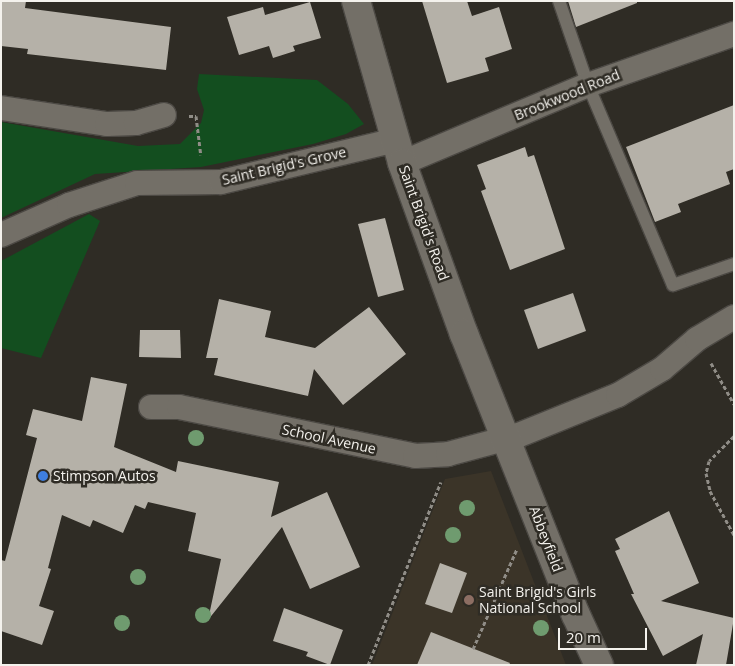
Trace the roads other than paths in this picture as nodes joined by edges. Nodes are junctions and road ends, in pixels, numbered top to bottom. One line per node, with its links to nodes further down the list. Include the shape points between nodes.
1 (356, 1): 7 (street, Saint Brigid's Road)
2 (559, 1): 4 (lane)
3 (734, 34): 4 (street, Brookwood Road)
4 (588, 85): 7 (street, Brookwood Road); 9 (lane, via 673,285)
5 (1, 108): 6 (street, via 107,124 136,123)
6 (164, 115)
7 (399, 152): 8 (street, Saint Brigid's Grove, via 221,182 137,183 69,204); 12 (street, Saint Brigid's Road, via 464,334)
8 (1, 235)
9 (734, 264)
10 (734, 317): 12 (street, School Avenue, via 697,339 662,369 618,395)
11 (151, 406): 12 (street, School Avenue, via 179,407 415,456 448,454)
12 (507, 439): 13 (street, Abbeyfield)
13 (599, 665)

